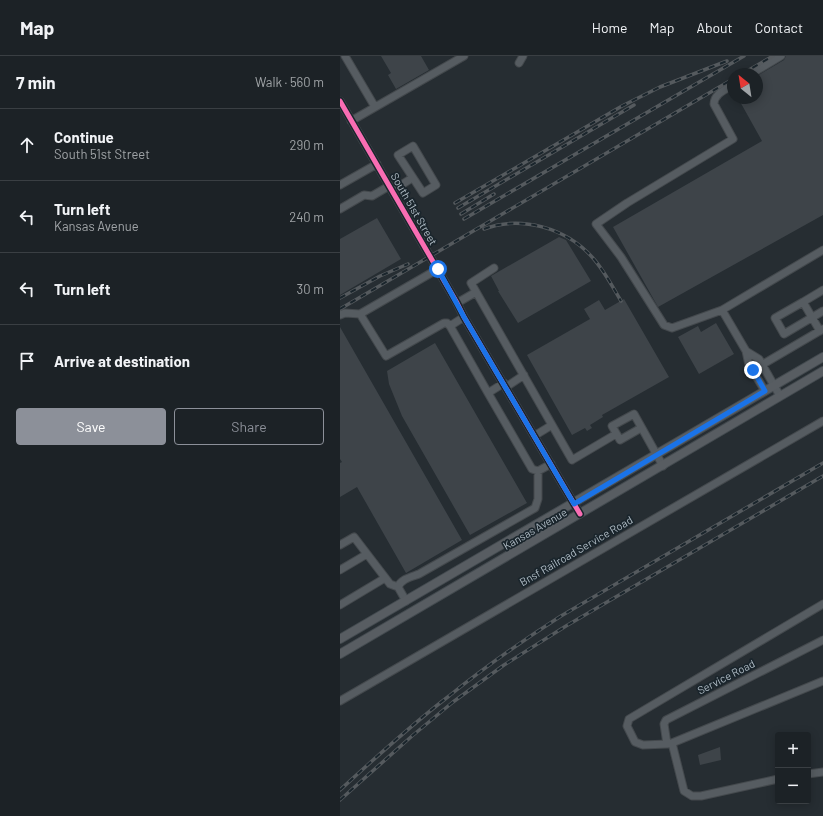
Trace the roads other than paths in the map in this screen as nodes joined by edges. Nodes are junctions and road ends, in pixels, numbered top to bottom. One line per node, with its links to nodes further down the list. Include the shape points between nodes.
1 (345, 56): 9 (street)
2 (464, 56): 9 (street)
3 (523, 56): 5 (street)
4 (781, 56): 6 (street)
5 (519, 64)
6 (761, 68)
7 (727, 89): 23 (street, via 716,96 714,104 733,139 596,224 621,257 664,325 672,328)
8 (340, 101): 10 (street, South 51st Street)
9 (375, 107): 10 (street)
10 (351, 121): 11 (street, South 51st Street)
11 (376, 164): 13 (street); 14 (street, South 51st Street)
12 (412, 178): 12 (street, via 423,193 436,185 413,146 398,155); 14 (street)
13 (340, 185)
14 (391, 188): 15 (street, via 372,196 364,195); 18 (street, South 51st Street)
15 (340, 209)
16 (823, 250): 23 (street)
17 (494, 268): 20 (street, via 471,283)
18 (438, 269): 22 (street, South 51st Street); 25 (street)
19 (823, 290): 21 (street)
20 (476, 292): 22 (street); 36 (street)
21 (803, 302): 28 (street); 28 (street, via 775,318 784,334)
22 (457, 303): 27 (street, South 51st Street)
23 (722, 310): 31 (street)
24 (823, 311): 28 (street)
25 (360, 314): 26 (street); 29 (street, via 386,356 444,323)
26 (340, 315)
27 (464, 317): 29 (street); 37 (street, South 51st Street)
28 (812, 317): 30 (street)
29 (450, 326): 40 (street)
30 (822, 330): 33 (street)
31 (746, 351): 33 (street); 34 (street, via 749,365)
32 (823, 357): 38 (main road, Kansas Avenue)
33 (762, 364): 34 (street); 38 (street)
34 (753, 370): 39 (street)
35 (823, 371): 41 (main road, Kansas Avenue)
36 (524, 375): 37 (street); 43 (street)
37 (505, 385): 40 (street); 46 (street, South 51st Street)
38 (774, 386): 39 (main road, Kansas Avenue); 41 (street)
39 (765, 391): 47 (main road, Kansas Avenue)
40 (488, 393): 50 (street, via 532,468)
41 (780, 396): 49 (main road, Kansas Avenue)
42 (823, 421): 66 (street, Bnsf Railroad Service Road)
43 (552, 425): 45 (street, via 572,460); 46 (street)
44 (641, 428): 45 (street, via 620,440); 45 (street, via 634,414 612,426); 47 (street)
45 (616, 434)
46 (534, 436): 48 (street, South 51st Street)
47 (657, 455): 49 (street); 51 (main road, Kansas Avenue)
48 (551, 464): 50 (street); 51 (street, South 51st Street)
49 (663, 466): 52 (main road, Kansas Avenue)
50 (538, 471): 57 (street, via 538,499 535,508 404,580)
51 (574, 504): 52 (street, South 51st Street); 58 (main road, Kansas Avenue)
52 (580, 514): 63 (main road, Kansas Avenue)
53 (340, 545): 54 (street, via 354,537)
54 (367, 554): 55 (street); 56 (street)
55 (340, 570)
56 (385, 578): 57 (street, via 390,584); 60 (street)
57 (398, 587): 58 (street)
58 (406, 601): 61 (main road, Kansas Avenue)
59 (823, 604): 67 (street, via 630,719 627,726 635,742 643,745)
60 (340, 605)
61 (341, 637): 63 (street)
62 (823, 640): 67 (street, Service Road, via 666,720 664,724)
63 (348, 649): 64 (main road, Kansas Avenue)
64 (340, 654)
65 (823, 681): 67 (street)
66 (340, 701)
67 (670, 743): 70 (street, Service Road, via 684,791 692,796)
68 (823, 772): 69 (street)
69 (811, 774)
70 (775, 780)

